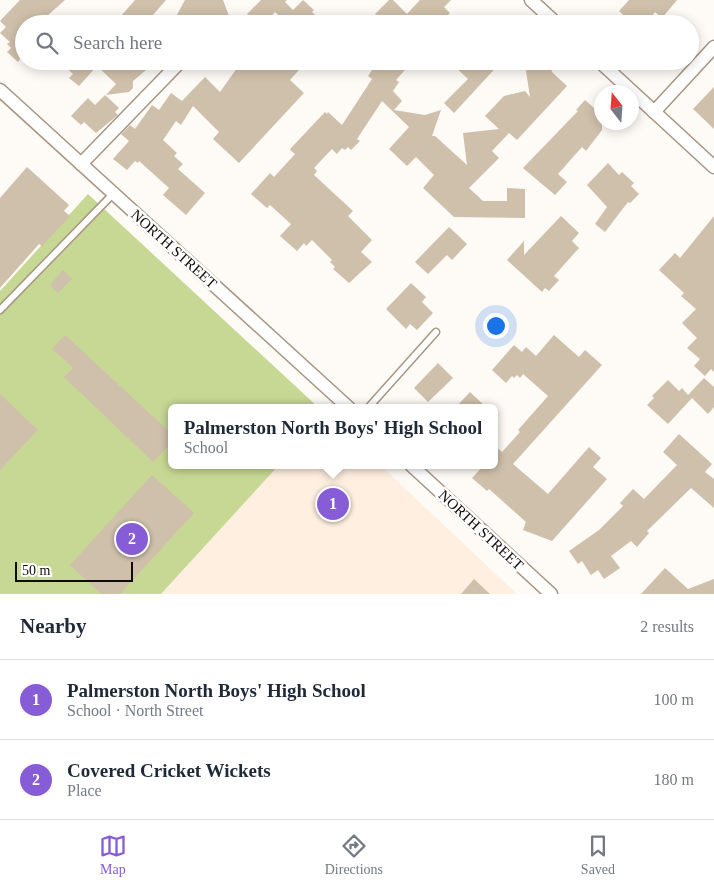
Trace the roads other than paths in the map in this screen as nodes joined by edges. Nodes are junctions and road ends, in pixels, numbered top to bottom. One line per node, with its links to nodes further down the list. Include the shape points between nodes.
1 (531, 0): 2 (street)
2 (548, 15)
3 (714, 47): 4 (street)
4 (699, 63)
5 (172, 70): 10 (street)
6 (609, 70): 9 (street)
7 (693, 70): 9 (street)
8 (0, 90): 10 (street, NORTH STREET)
9 (654, 112): 11 (street)
10 (81, 164): 12 (street, NORTH STREET)
11 (714, 167)
12 (114, 194): 13 (lane); 15 (street, NORTH STREET)
13 (0, 310)
14 (436, 332): 16 (lane)
15 (345, 404)
16 (372, 404)
17 (416, 469): 18 (street, NORTH STREET)
18 (552, 594)

